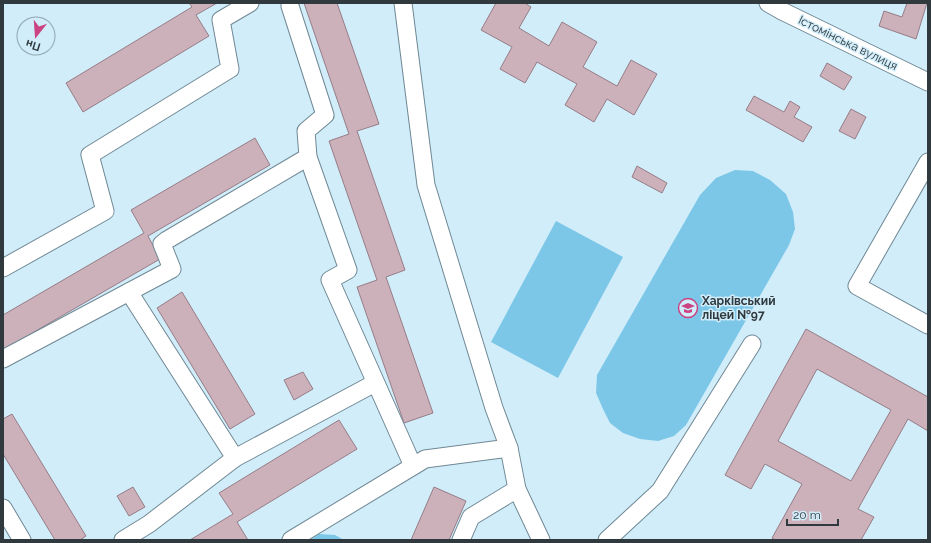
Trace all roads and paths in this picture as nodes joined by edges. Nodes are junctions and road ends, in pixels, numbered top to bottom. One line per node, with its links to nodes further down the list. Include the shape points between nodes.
1 (250, 3): 8 (street, via 221,20 230,69 90,155 105,211)
2 (403, 3): 14 (street, via 426,185 494,408)
3 (290, 6): 6 (street, via 325,115 306,131)
4 (778, 6): 5 (street, Істомінська вулиця)
5 (928, 82)
6 (308, 157): 9 (street, via 167,240 162,244 172,269); 13 (street, via 348,270 330,280)
7 (928, 162): 10 (street, via 857,286)
8 (3, 268)
9 (129, 292): 12 (street); 15 (street)
10 (928, 325)
11 (752, 344): 24 (street, via 660,491)
12 (3, 359)
13 (375, 383): 15 (street); 16 (street)
14 (509, 448): 16 (street, via 425,459); 17 (street)
15 (235, 458): 20 (street, via 149,524)
16 (413, 466): 21 (street)
17 (517, 489): 22 (street, via 471,516); 23 (street)
18 (3, 508): 19 (street)
19 (22, 540)
20 (122, 540)
21 (291, 540)
22 (461, 540)
23 (541, 540)
24 (606, 540)

